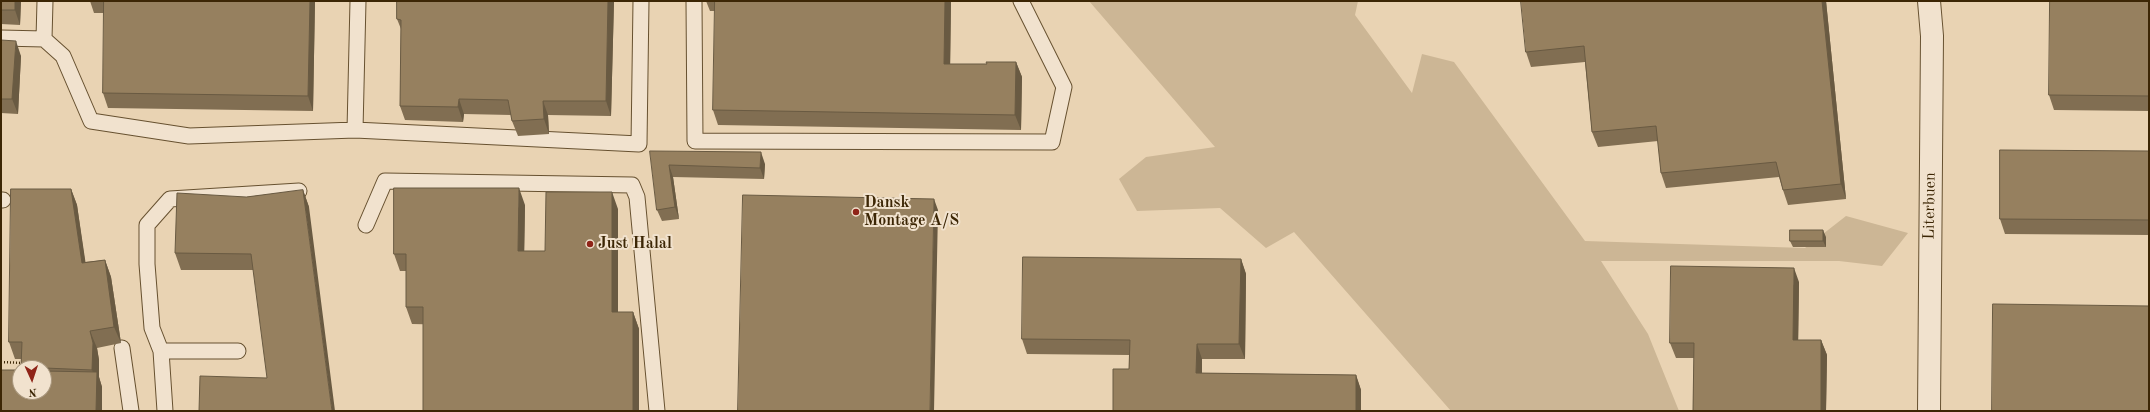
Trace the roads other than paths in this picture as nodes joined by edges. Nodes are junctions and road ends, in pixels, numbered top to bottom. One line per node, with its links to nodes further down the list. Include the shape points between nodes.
1 (45, 1): 8 (lane)
2 (358, 1): 9 (lane)
3 (641, 1): 9 (lane, via 639,144)
4 (694, 1): 5 (lane, via 695,141 1052,142 1064,87)
5 (1021, 1)
6 (1929, 1): 18 (street, Literbuen, via 1932,36)
7 (1, 38): 8 (lane)
8 (44, 39): 9 (lane, via 63,56 91,121 189,136)
9 (355, 130)
10 (299, 191): 13 (lane, via 170,200 148,224 147,264 152,328)
11 (366, 224): 17 (lane, via 385,181 632,185 637,197)
12 (122, 348): 15 (lane)
13 (161, 351): 14 (lane); 16 (lane)
14 (238, 351)
15 (131, 411)
16 (165, 411)
17 (657, 411)
18 (1929, 411)

